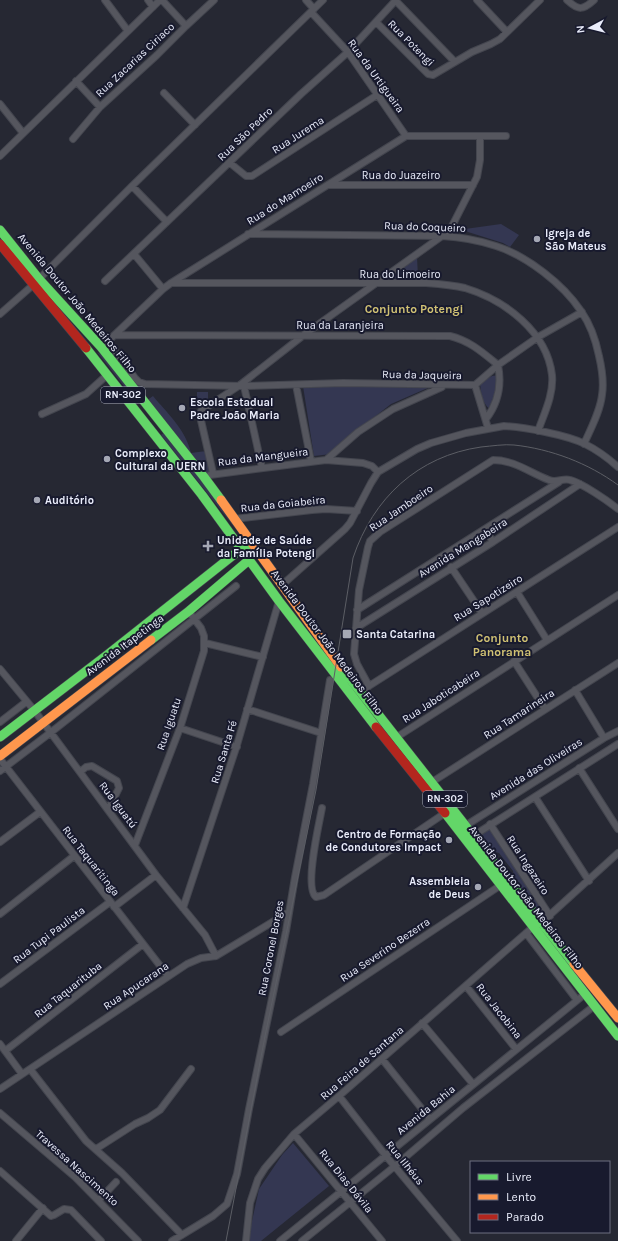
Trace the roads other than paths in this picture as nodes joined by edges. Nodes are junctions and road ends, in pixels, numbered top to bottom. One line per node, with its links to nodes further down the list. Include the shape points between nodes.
1 (105, 0): 16 (street)
2 (148, 0): 12 (street)
3 (161, 0): 12 (street); 15 (street)
4 (214, 0): 15 (street, Rua Zacarias Ciriaco)
5 (306, 0): 13 (street, Rua da Urtigueira)
6 (323, 0): 13 (street)
7 (396, 0): 14 (street, Rua São Pedro); 19 (street)
8 (478, 0): 17 (street)
9 (540, 0): 17 (street)
10 (567, 0): 11 (street, via 579,8 586,7)
11 (594, 0)
12 (153, 7): 16 (street)
13 (312, 11): 18 (street, Rua da Urtigueira); 25 (street)
14 (376, 22): 18 (street, Rua São Pedro); 19 (street, Rua Potengi, via 428,74 433,74)
15 (186, 26): 24 (street, Rua Zacarias Ciriaco)
16 (128, 31): 20 (street)
17 (507, 32): 19 (street, via 491,44)
18 (348, 52): 22 (street, Rua da Urtigueira); 32 (street, Rua São Pedro)
19 (454, 62)
20 (76, 81): 24 (street); 26 (street)
21 (164, 93): 25 (street)
22 (377, 95): 27 (street, Rua da Urtigueira); 32 (street, Rua Jurema, via 252,176 246,176)
23 (0, 104): 26 (street)
24 (100, 107): 30 (street, Rua Zacarias Ciriaco)
25 (195, 125): 35 (street)
26 (23, 133): 31 (street)
27 (406, 136): 28 (street); 33 (street, Rua do Mamoeiro)
28 (480, 136): 29 (street); 34 (street, via 480,160)
29 (506, 136)
30 (73, 139)
31 (0, 156)
32 (230, 163): 36 (street, Rua São Pedro)
33 (328, 184): 34 (street, Rua do Juazeiro); 38 (street, Rua do Mamoeiro)
34 (473, 184): 39 (street, via 451,228)
35 (132, 186): 36 (street); 43 (street)
36 (167, 222): 41 (street, Rua São Pedro)
37 (0, 230): 43 (main road, Avenida Doutor João Medeiros Filho / RN-302)
38 (248, 234): 39 (street, Rua do Coqueiro); 44 (street, Rua do Mamoeiro)
39 (442, 236): 45 (street); 47 (street, Rua do Coqueiro, via 497,246 525,260 556,283)
40 (0, 244): 43 (main road, Avenida Doutor João Medeiros Filho / RN-302)
41 (134, 254): 42 (street, Rua São Pedro); 46 (street)
42 (105, 281)
43 (36, 282): 48 (street); 49 (main road, Avenida Doutor João Medeiros Filho / RN-302); 54 (main road, Avenida Doutor João Medeiros Filho / RN-302)
44 (171, 283): 45 (street, Rua do Limoeiro); 46 (street, Rua do Mamoeiro)
45 (375, 284): 50 (street); 52 (street, Rua do Limoeiro, via 449,284 465,288 497,302)
46 (163, 289): 51 (street, Rua do Mamoeiro)
47 (582, 312): 52 (street, Rua da Jaqueira); 68 (street, Rua do Coqueiro, via 598,350 602,379 598,411)
48 (0, 314)
49 (73, 332): 55 (main road, via 79,329 100,352); 57 (main road, Avenida Doutor João Medeiros Filho / RN-302)
50 (305, 334): 51 (street, Rua da Laranjeira); 56 (street, Rua da Laranjeira, via 450,336 474,345); 58 (street)
51 (115, 335): 53 (street, Rua do Mamoeiro)
52 (538, 337): 56 (street, Rua da Jaqueira); 67 (street, Rua do Limoeiro, via 552,375 552,387)
53 (108, 341): 54 (street, Rua do Mamoeiro); 58 (street, Rua da Jaqueira, via 135,378 143,384)
54 (101, 347): 55 (main road, Avenida Doutor João Medeiros Filho / RN-302)
55 (111, 359): 65 (main road, Avenida Doutor João Medeiros Filho / RN-302)
56 (498, 364): 60 (street, Rua da Jaqueira); 64 (street, via 499,392 492,412)
57 (107, 375): 62 (main road, Avenida Doutor João Medeiros Filho / RN-302); 63 (street, via 86,394)
58 (242, 385): 59 (street, Rua da Jaqueira); 72 (street); 74 (street, via 201,411)
59 (296, 385): 61 (street, Rua da Jaqueira, via 344,383); 70 (street)
60 (475, 385): 61 (street, Rua da Jaqueira); 64 (street)
61 (446, 386): 69 (street, via 393,409 358,432)
62 (128, 400): 65 (main road, via 139,407 155,427); 84 (main road, Avenida Doutor João Medeiros Filho / RN-302)
63 (42, 414)
64 (486, 418): 66 (street)
65 (164, 427): 74 (main road, Avenida Doutor João Medeiros Filho / RN-302)
66 (488, 428): 67 (street, via 509,426); 73 (street, via 431,443)
67 (538, 431): 68 (street)
68 (584, 444): 71 (street)
69 (326, 460): 70 (street, Rua da Mangueira); 73 (street, Rua da Mangueira, via 364,463)
70 (311, 461): 72 (street, Rua da Mangueira)
71 (618, 467)
72 (262, 468): 74 (street, Rua da Mangueira)
73 (378, 472): 78 (street)
74 (208, 475): 79 (main road, Avenida Doutor João Medeiros Filho / RN-302)
75 (560, 481): 76 (street, via 569,479); 81 (street, Avenida Mangabeira); 94 (street, Rua Jamboeiro, via 549,480 526,468 498,460 490,461 370,541 360,581)
76 (580, 484): 77 (street); 82 (street, Avenida Mangabeira)
77 (618, 509)
78 (357, 511): 79 (street, Rua da Goiabeira, via 312,510); 89 (street, via 345,529)
79 (236, 522): 83 (main road, Avenida Doutor João Medeiros Filho / RN-302)
80 (618, 527): 91 (street, Rua Sapotizeiro)
81 (485, 529): 82 (street); 94 (street, Avenida Mangabeira)
82 (493, 542): 86 (street, Avenida Mangabeira)
83 (252, 545): 84 (main road); 85 (main road); 89 (main road, Avenida Doutor João Medeiros Filho / RN-302)
84 (241, 549): 85 (main road, Avenida Doutor João Medeiros Filho / RN-302); 101 (main road, Avenida Itapetinga)
85 (249, 560): 87 (main road, Avenida Doutor João Medeiros Filho / RN-302); 88 (main road, Avenida Itapetinga)
86 (452, 567): 96 (street); 98 (street, Avenida Mangabeira)
87 (259, 574): 88 (main road, via 249,572); 93 (main road, Avenida Doutor João Medeiros Filho / RN-302)
88 (230, 575): 95 (main road, Avenida Itapetinga)
89 (282, 585): 112 (main road, Avenida Doutor João Medeiros Filho / RN-302)
90 (236, 586): 97 (street, Avenida Itapetinga)
91 (517, 592): 96 (street, Rua Sapotizeiro); 99 (street)
92 (618, 595): 99 (street, Rua Jaboticabeira)
93 (280, 601): 102 (street, Rua Santa Fé); 138 (main road, Avenida Doutor João Medeiros Filho / RN-302)
94 (357, 610): 98 (street, Rua Jamboeiro)
95 (189, 611): 97 (street); 106 (main road, Avenida Itapetinga)
96 (482, 614): 110 (street, Rua Sapotizeiro)
97 (194, 619): 100 (street); 121 (street, Avenida Itapetinga)
98 (356, 628): 110 (street, Rua Jamboeiro, via 355,659)
99 (547, 640): 103 (street, Rua Jaboticabeira)
100 (205, 643): 102 (street); 119 (street, Rua Iguatu)
101 (107, 655): 104 (main road, Avenida Itapetinga); 106 (main road)
102 (262, 657): 114 (street, Rua Santa Fé)
103 (514, 661): 115 (street); 124 (street, Rua Jaboticabeira)
104 (95, 664): 108 (main road); 116 (main road, Avenida Itapetinga)
105 (618, 664): 111 (street, Rua Tamarineira)
106 (116, 667): 108 (main road, Avenida Itapetinga)
107 (0, 669): 113 (street, Rua Iguatú)
108 (104, 676): 118 (main road, Avenida Itapetinga)
109 (330, 680): 122 (street, Rua Coronel Borges)
110 (369, 686): 112 (street)
111 (575, 690): 115 (street, Rua Tamarineira); 125 (street)
112 (361, 692): 124 (main road, Avenida Doutor João Medeiros Filho / RN-302)
113 (26, 702): 116 (street, Rua Iguatú); 117 (street)
114 (247, 709): 122 (street); 127 (street, Rua Santa Fé)
115 (545, 709): 133 (street, Rua Tamarineira)
116 (34, 710): 118 (street, Rua Iguatú); 123 (main road, Avenida Itapetinga)
117 (0, 722)
118 (43, 722): 121 (street, Rua Iguatú); 128 (main road, Avenida Itapetinga)
119 (180, 728): 127 (street); 144 (street, Rua Iguatu)
120 (618, 731): 125 (street, Avenida das Oliveiras)
121 (50, 733): 129 (street, Avenida Itapetinga); 132 (street, Rua Iguatú)
122 (322, 733): 154 (street, Rua Coronel Borges)
123 (0, 737)
124 (397, 737): 133 (main road, Avenida Doutor João Medeiros Filho / RN-302)
125 (604, 738): 140 (street, Avenida das Oliveiras)
126 (618, 744): 130 (street, Avenida das Oliveiras)
127 (237, 747): 153 (street, Rua Santa Fé)
128 (0, 757): 129 (street, Rua Taquaritinga)
129 (6, 766): 131 (street, Avenida Itapetinga); 137 (street, Rua Taquaritinga)
130 (580, 768): 134 (street, Avenida das Oliveiras); 141 (street)
131 (0, 771)
132 (80, 772): 136 (street, Rua Iguatú); 136 (street, via 92,766 117,781 119,788)
133 (432, 782): 140 (main road, Avenida Doutor João Medeiros Filho / RN-302)
134 (535, 797): 139 (street, Avenida das Oliveiras); 149 (street)
135 (322, 808): 138 (street, via 312,868 312,888 316,897 324,895)
136 (108, 810): 144 (street, Rua Iguatú)
137 (40, 812): 143 (street); 146 (street, Rua Taquaritinga)
138 (445, 813): 150 (main road, Avenida Doutor João Medeiros Filho / RN-302)
139 (490, 824): 142 (street, Avenida das Oliveiras); 156 (street, Rua Ingazeiro)
140 (465, 826): 142 (main road, Avenida Doutor João Medeiros Filho / RN-302)
141 (618, 829)
142 (473, 836): 157 (main road, Avenida Doutor João Medeiros Filho / RN-302)
143 (0, 842)
144 (135, 845): 148 (street, Rua Iguatú)
145 (616, 855): 147 (street); 149 (street, Rua Feira de Santana)
146 (74, 856): 151 (street, Rua Taquaritinga); 155 (street)
147 (618, 863)
148 (156, 875): 152 (street); 153 (street, Rua Iguatú)
149 (588, 881): 156 (street, Rua Feira de Santana)
150 (501, 885): 157 (main road, Avenida Doutor João Medeiros Filho / RN-302); 170 (street, Rua Severino Bezerra)
151 (110, 902): 152 (street, Rua Taquaritinga); 162 (street, Rua Tupi Paulista)
152 (114, 907): 159 (street, Rua Taquaritinga)
153 (183, 908): 160 (street, Rua Iguatú, via 205,935)
154 (289, 912): 160 (street, Rua Apucarana); 194 (street, Rua Coronel Borges, via 237,1174 227,1204)
155 (0, 914)
156 (550, 916): 157 (street, Rua Feira de Santana)
157 (537, 925): 158 (street, Rua Feira de Santana); 164 (main road, Avenida Doutor João Medeiros Filho / RN-302); 167 (main road, Avenida Doutor João Medeiros Filho / RN-302)
158 (526, 933): 163 (street, Rua Feira de Santana); 165 (street)
159 (143, 944): 161 (street, Rua Taquaritinga); 174 (street, Rua Taquarituba)
160 (216, 956): 161 (street, Rua Apucarana, via 194,960)
161 (168, 976): 176 (street, Rua Apucarana)
162 (0, 984)
163 (466, 986): 168 (street, Rua Feira de Santana); 173 (street, Rua Jacobina)
164 (584, 994): 165 (street, Avenida Bahia); 166 (main road, Avenida Doutor João Medeiros Filho / RN-302); 169 (main road, via 594,994)
165 (577, 1000): 173 (street, Avenida Bahia)
166 (594, 1006): 169 (main road, Avenida Doutor João Medeiros Filho / RN-302); 187 (street, Avenida Bahia, via 463,1108)
167 (618, 1018)
168 (422, 1024): 175 (street, Rua Feira de Santana); 179 (street)
169 (616, 1027): 171 (main road, Avenida Doutor João Medeiros Filho / RN-302)
170 (281, 1032)
171 (618, 1036)
172 (0, 1044): 174 (street)
173 (516, 1049): 179 (street, Avenida Bahia)
174 (5, 1051): 178 (street)
175 (382, 1059): 181 (street, Rua Feira de Santana); 183 (street)
176 (30, 1069): 178 (street, Rua Apucarana); 185 (street, via 82,1136)
177 (191, 1069): 185 (street, via 160,1110)
178 (22, 1074): 180 (street, Rua Apucarana)
179 (473, 1084): 183 (street, Avenida Bahia)
180 (0, 1089)
181 (339, 1096): 184 (street, Rua Feira de Santana); 186 (street, Rua Ilhéus)
182 (0, 1113): 191 (street, Travessa Nascimento)
183 (430, 1119): 186 (street, Avenida Bahia)
184 (294, 1134): 190 (street, Rua Dias Dávila); 200 (street, Rua Feira de Santana, via 258,1179 252,1195)
185 (96, 1149): 194 (street)
186 (386, 1156): 187 (street, Rua Ilhéus); 190 (street, Avenida Bahia)
187 (395, 1166): 192 (street, Avenida Bahia); 203 (street, Rua Ilhéus)
188 (0, 1171): 193 (street)
189 (116, 1182): 191 (street)
190 (341, 1191): 192 (street, Rua Dias Dávila); 201 (street, Avenida Bahia)
191 (99, 1200): 198 (street, Travessa Nascimento)
192 (350, 1202): 195 (street, Avenida Bahia); 202 (street, Rua Dias Dávila)
193 (43, 1208): 196 (street); 197 (street, via 51,1216 64,1209 71,1210)
194 (182, 1235): 199 (street, Rua Coronel Borges)
195 (305, 1240)
196 (16, 1241)
197 (101, 1241)
198 (138, 1241)
199 (172, 1241)
200 (246, 1241)
201 (280, 1241)
202 (382, 1241)
203 (457, 1241)

